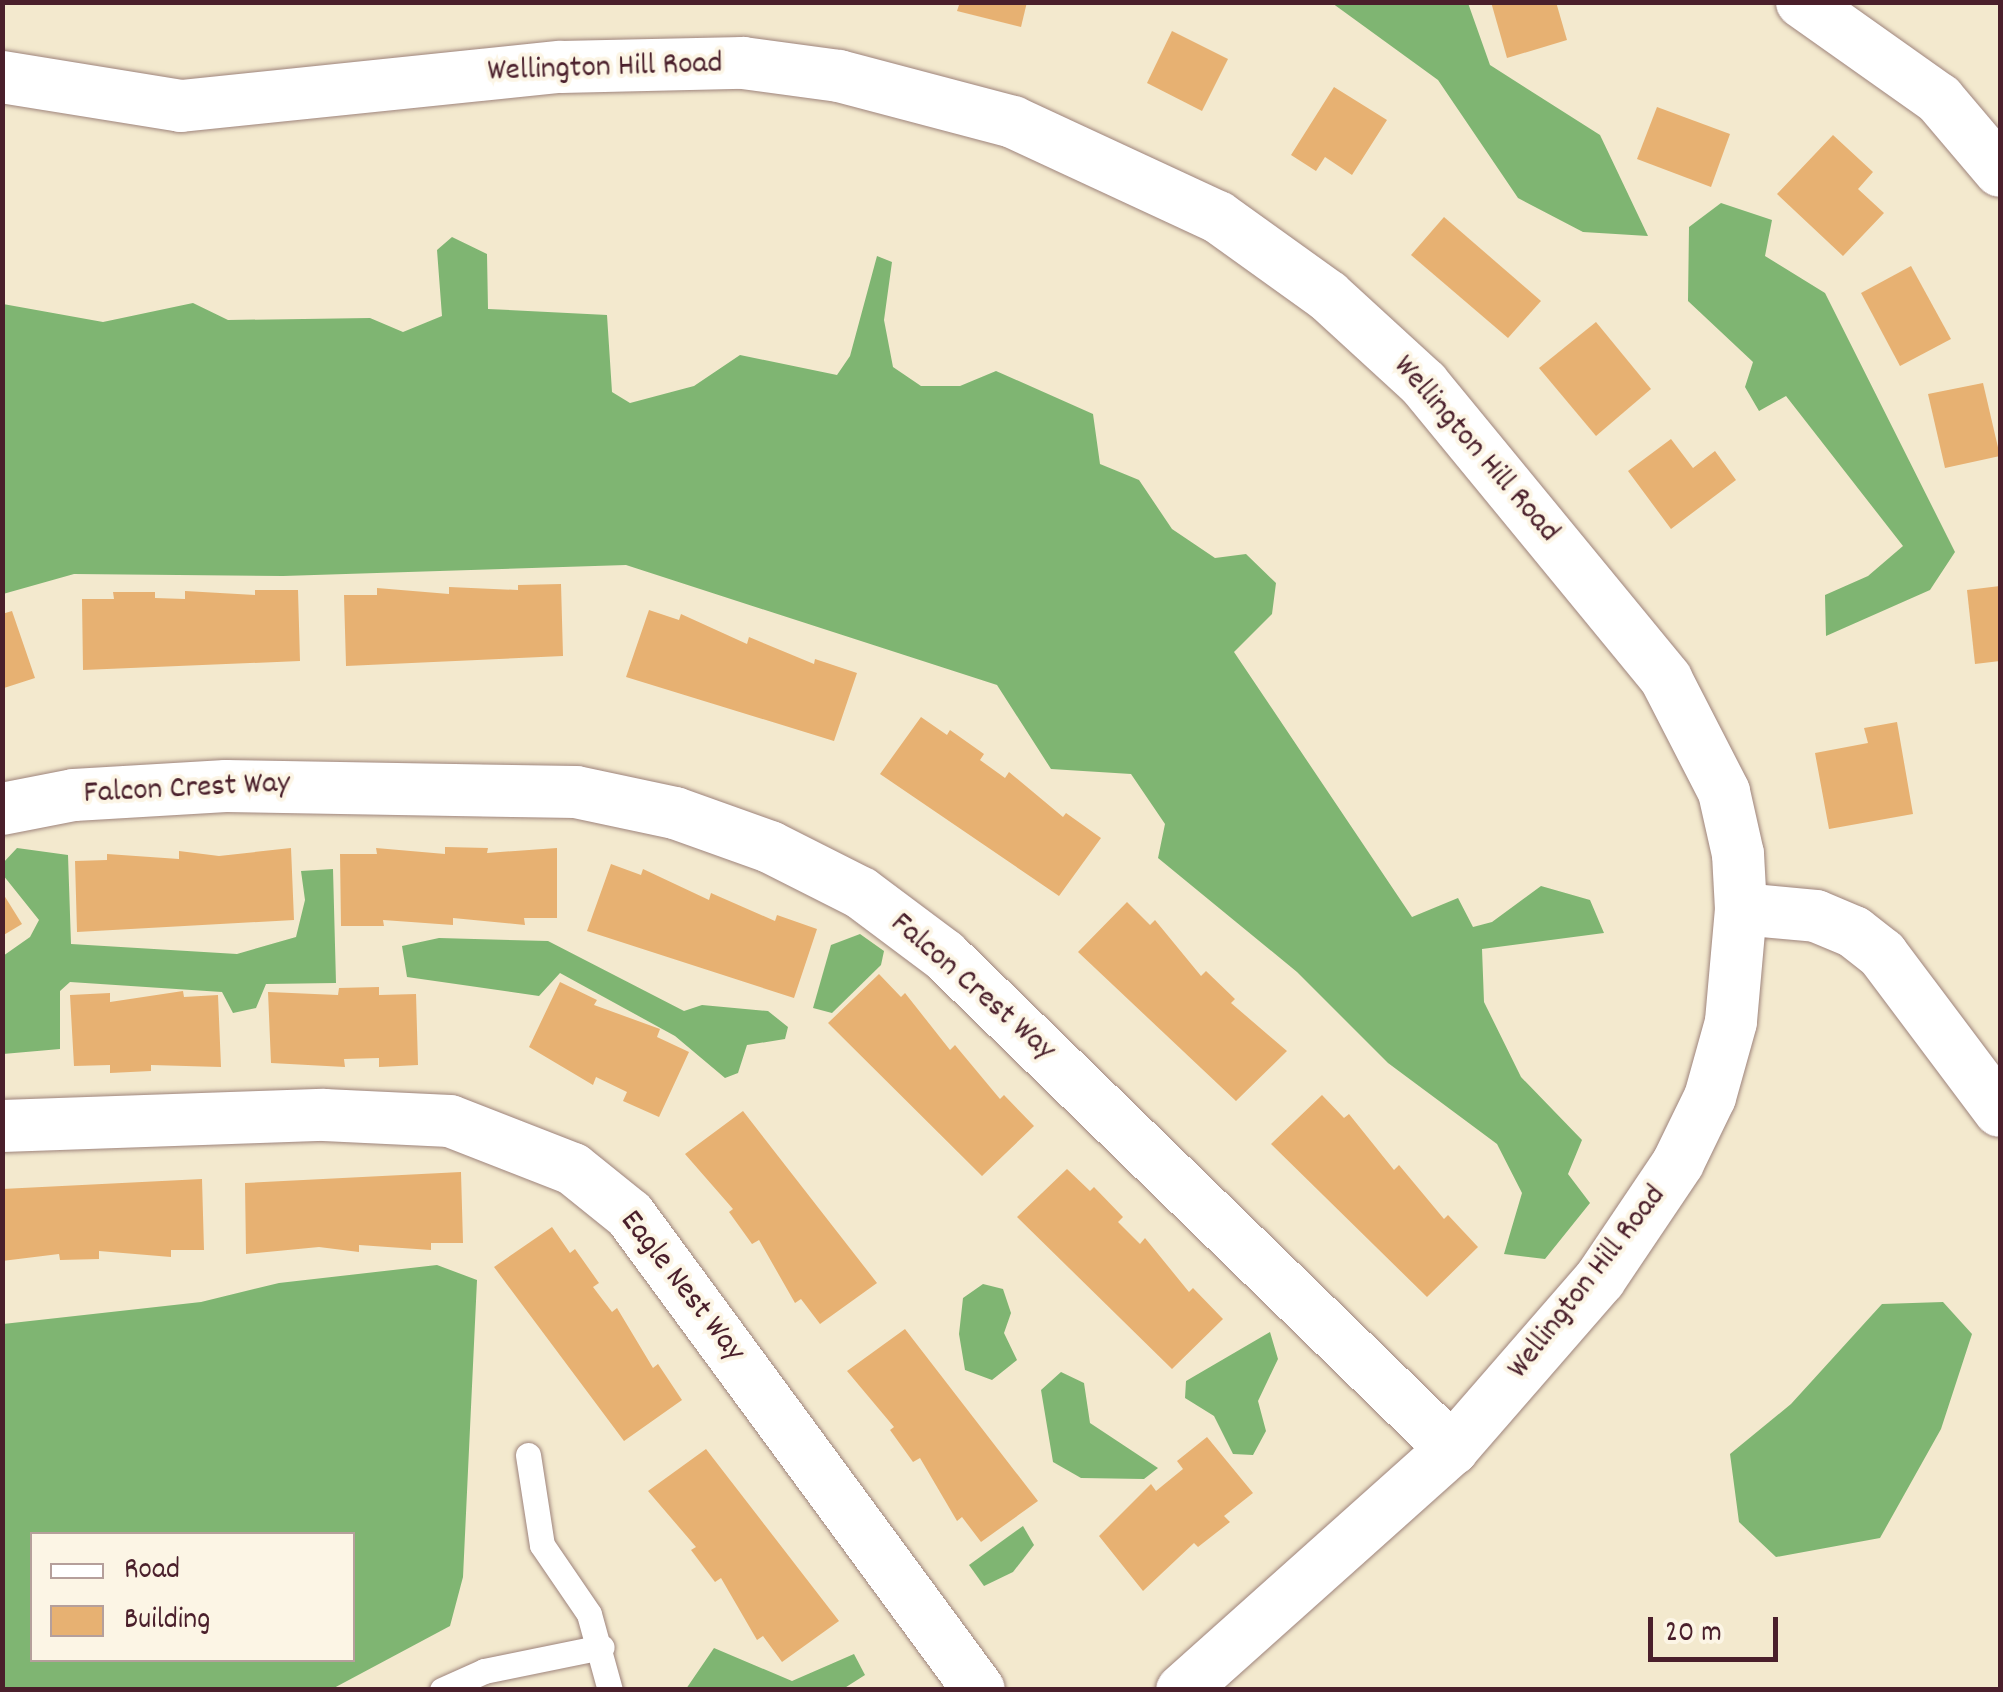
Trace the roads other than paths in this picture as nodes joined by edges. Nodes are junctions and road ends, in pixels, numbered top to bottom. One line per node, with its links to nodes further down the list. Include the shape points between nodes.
1 (1802, 2): 3 (street, via 1939,99)
2 (2, 77): 5 (street, Wellington Hill Road, via 181,106 544,68 743,64 936,98 1013,122 1159,187 1272,253 1424,384 1666,679 1724,792)
3 (2000, 170)
4 (2, 809): 8 (street, Falcon Crest Way, via 74,796 226,786 558,792 675,813 770,847 860,893 944,954)
5 (1741, 909): 6 (street, via 1816,916 1854,932 1882,954); 8 (street, Wellington Hill Road, via 1731,1022 1710,1097 1678,1163 1600,1279)
6 (2000, 1111)
7 (2, 1126): 13 (street, Eagle Nest Way, via 324,1115 431,1120 510,1140 574,1170 630,1215)
8 (1452, 1449): 14 (street, Wellington Hill Road)
9 (528, 1454): 10 (lane, via 542,1546 589,1614)
10 (602, 1647): 11 (lane, via 484,1671); 12 (lane)
11 (442, 1690)
12 (610, 1690)
13 (980, 1690)
14 (1182, 1690)

